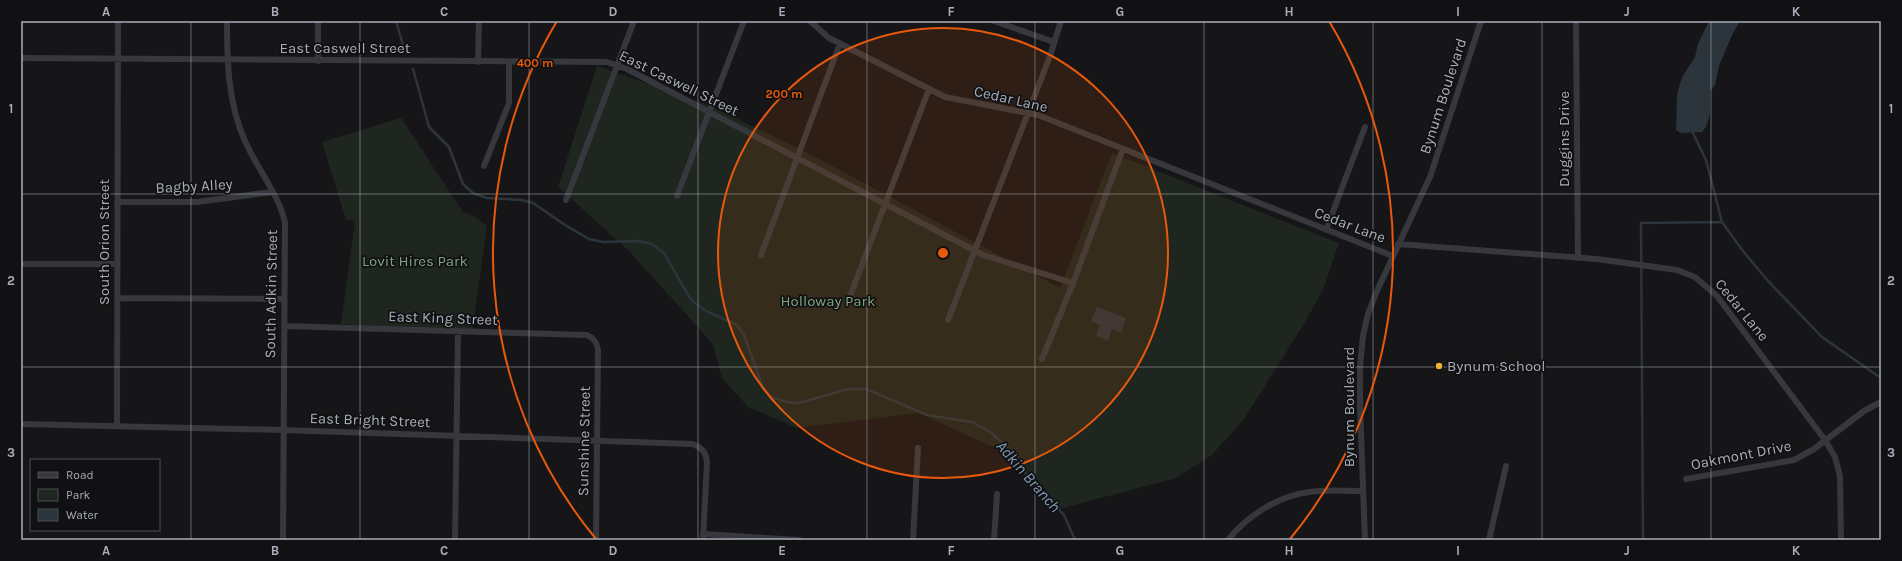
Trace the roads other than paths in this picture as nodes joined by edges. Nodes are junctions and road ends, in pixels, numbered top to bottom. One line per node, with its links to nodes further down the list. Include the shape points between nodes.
1 (118, 21): 15 (street, South Orion Street)
2 (227, 21): 16 (street, South Adkin Street)
3 (318, 21): 17 (street)
4 (479, 21): 18 (street)
5 (634, 21): 20 (street)
6 (744, 21): 22 (street)
7 (810, 21): 13 (street, Cedar Lane, via 829,38)
8 (994, 21): 12 (street)
9 (1061, 21): 12 (street)
10 (1481, 21): 34 (street, Bynum Boulevard, via 1430,177)
11 (1576, 21): 38 (street, Duggins Drive)
12 (1054, 42): 23 (street)
13 (840, 43): 21 (street, Cedar Lane); 26 (street)
14 (21, 58): 15 (street, East Caswell Street)
15 (118, 59): 16 (street, East Caswell Street); 31 (street, South Orion Street)
16 (227, 60): 17 (street, East Caswell Street); 28 (street, South Adkin Street, via 238,122 245,141)
17 (318, 61): 18 (street, East Caswell Street)
18 (478, 62): 19 (street, East Caswell Street)
19 (509, 62): 20 (street, East Caswell Street, via 607,62); 27 (street, via 509,103)
20 (617, 66): 22 (street, East Caswell Street); 30 (street)
21 (928, 89): 23 (street, Cedar Lane, via 945,97); 32 (street)
22 (709, 112): 26 (street, East Caswell Street); 29 (street)
23 (1028, 114): 25 (street, Cedar Lane); 35 (street)
24 (1365, 127): 33 (street)
25 (1123, 149): 33 (street, Cedar Lane); 41 (street)
26 (797, 158): 32 (street, East Caswell Street); 36 (street)
27 (484, 166)
28 (272, 192): 31 (street, Bagby Alley, via 197,202); 44 (street, South Adkin Street, via 285,223)
29 (677, 196)
30 (566, 200)
31 (117, 202): 40 (street, South Orion Street)
32 (886, 204): 35 (street, East Caswell Street); 42 (street)
33 (1326, 230): 37 (street, Cedar Lane)
34 (1398, 244): 37 (street, Cedar Lane); 38 (street, Cedar Lane)
35 (975, 251): 41 (street, East Caswell Street); 45 (street)
36 (761, 255)
37 (1393, 256): 60 (street, Bynum Boulevard, via 1368,314 1362,343)
38 (1578, 258): 55 (street, Cedar Lane, via 1677,270 1703,283 1717,296)
39 (21, 264): 40 (street)
40 (117, 264): 43 (street, South Orion Street)
41 (1073, 283): 49 (street)
42 (850, 296)
43 (117, 298): 44 (street); 52 (street, South Orion Street)
44 (284, 299): 46 (street, South Adkin Street)
45 (948, 320)
46 (284, 326): 47 (street, East King Street); 53 (street, South Adkin Street)
47 (458, 332): 48 (street, East King Street, via 587,335 593,337); 54 (street)
48 (597, 343): 56 (street, Sunshine Street)
49 (1042, 359)
50 (1881, 402): 55 (street, Oakmont Drive, via 1864,411)
51 (21, 424): 52 (street, East Bright Street)
52 (118, 426): 53 (street, East Bright Street)
53 (283, 430): 54 (street, East Bright Street); 63 (street, South Adkin Street)
54 (457, 436): 56 (street, East Bright Street); 64 (street)
55 (1825, 440): 59 (street, Oakmont Drive, via 1794,460); 72 (street, Cedar Lane, via 1835,457 1840,476)
56 (598, 441): 62 (street, East Bright Street, via 693,444 701,447 707,462); 65 (street, Sunshine Street)
57 (918, 448): 67 (street)
58 (1506, 466): 71 (street)
59 (1686, 479)
60 (1362, 491): 69 (street, via 1310,492 1284,499 1260,511); 70 (street, Bynum Boulevard)
61 (998, 494): 68 (street)
62 (703, 537): 66 (street)
63 (283, 540)
64 (455, 540)
65 (596, 540)
66 (799, 540)
67 (913, 540)
68 (994, 540)
69 (1228, 540)
70 (1365, 540)
71 (1489, 540)
72 (1841, 540)

